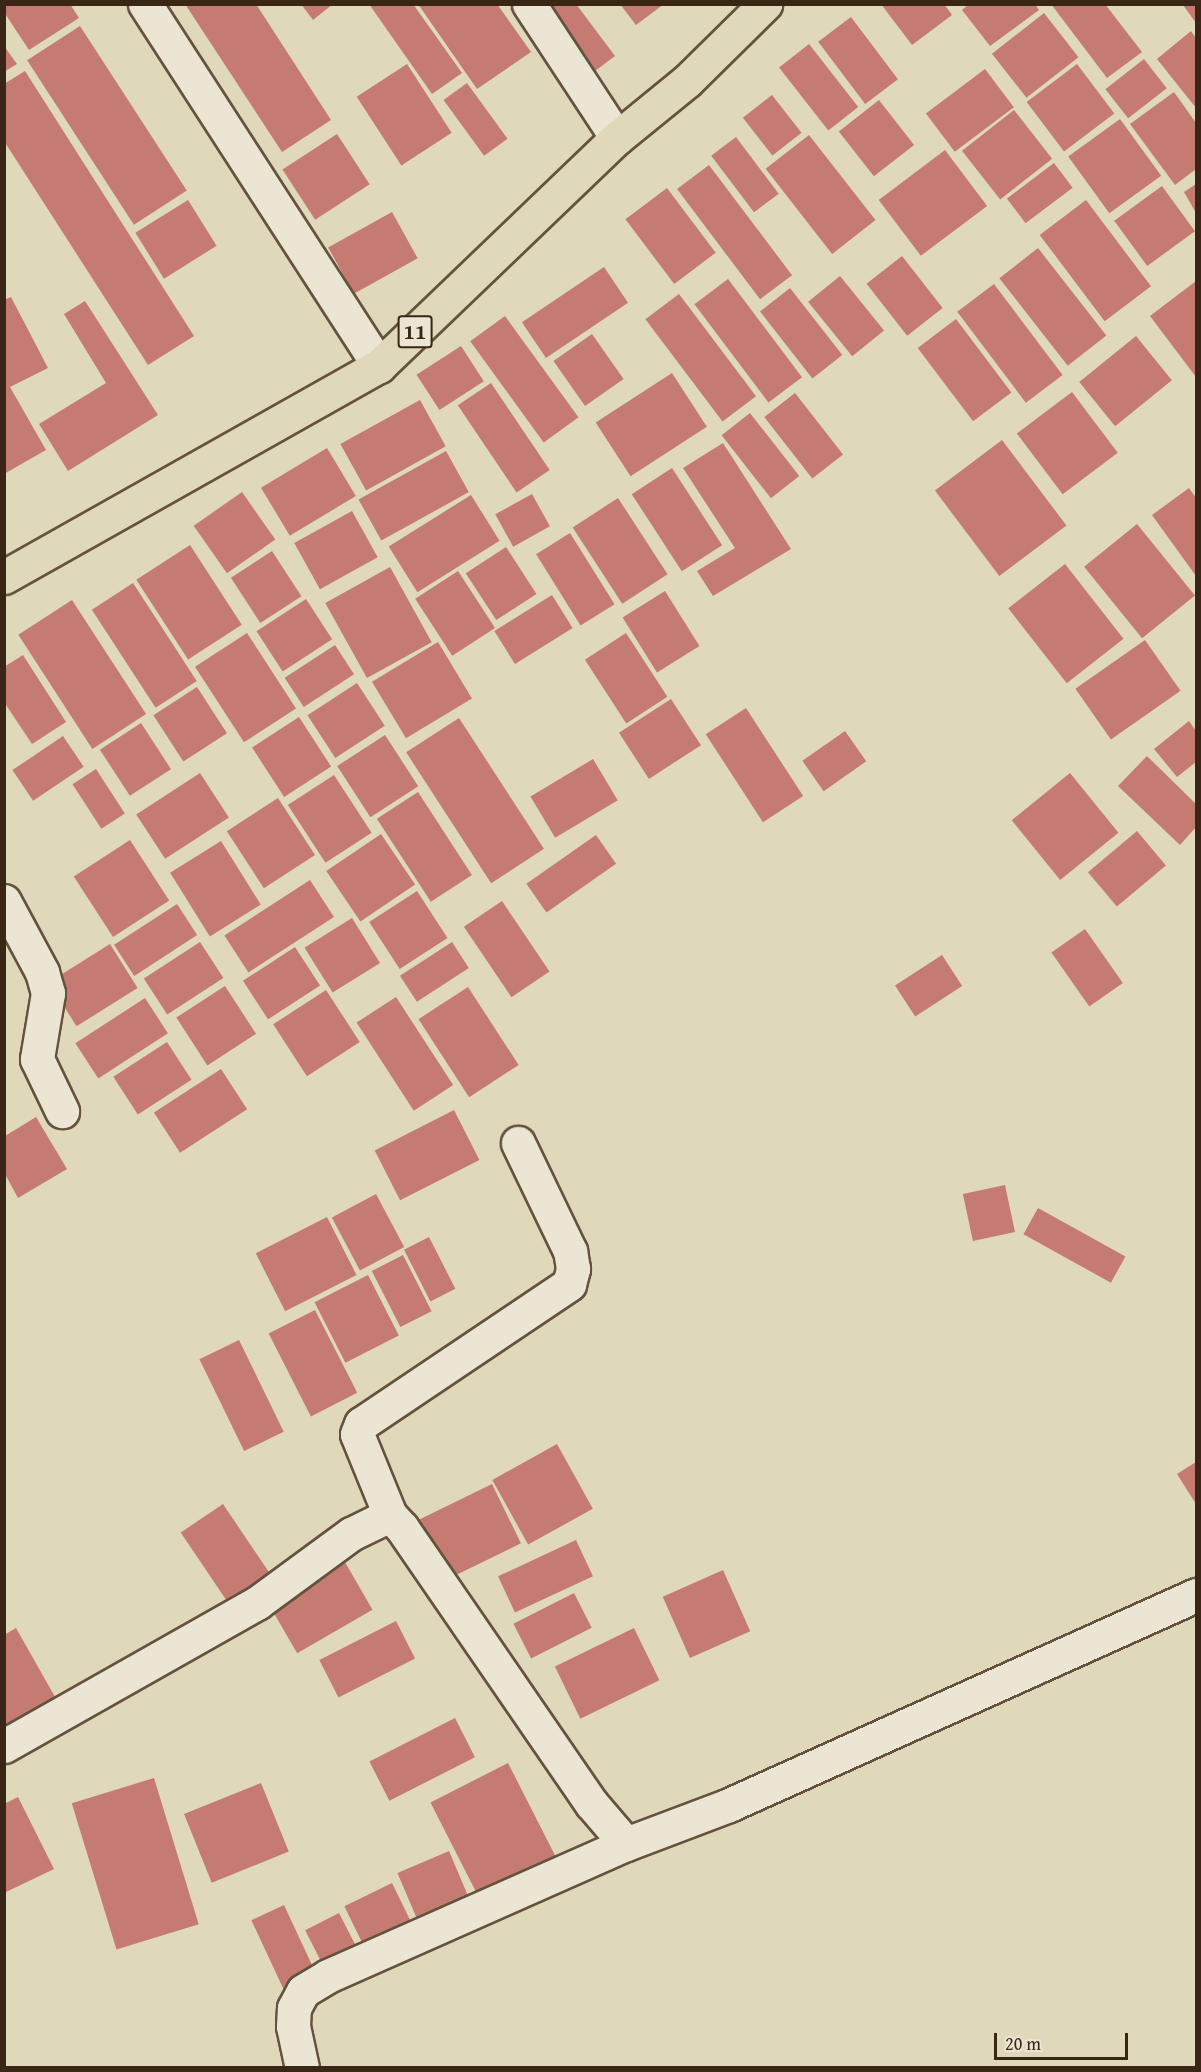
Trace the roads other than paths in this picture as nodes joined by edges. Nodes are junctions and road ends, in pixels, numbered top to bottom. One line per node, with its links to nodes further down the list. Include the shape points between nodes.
1 (145, 4): 5 (street)
2 (529, 4): 4 (street)
3 (765, 4): 4 (highway, 11, via 687,81)
4 (617, 138): 5 (highway, 11)
5 (379, 366): 6 (highway, 11)
6 (4, 577)
7 (4, 901): 8 (street, via 42,972 48,993 37,1059)
8 (62, 1112)
9 (518, 1143): 10 (street, via 570,1251 573,1269 569,1284 361,1424 357,1434)
10 (390, 1515): 12 (street, via 351,1534 256,1603); 13 (street, via 591,1803)
11 (1197, 1595): 13 (street, via 729,1805)
12 (4, 1746)
13 (626, 1844): 14 (street, via 328,1976 303,1991 294,2008 293,2026)
14 (302, 2067)

